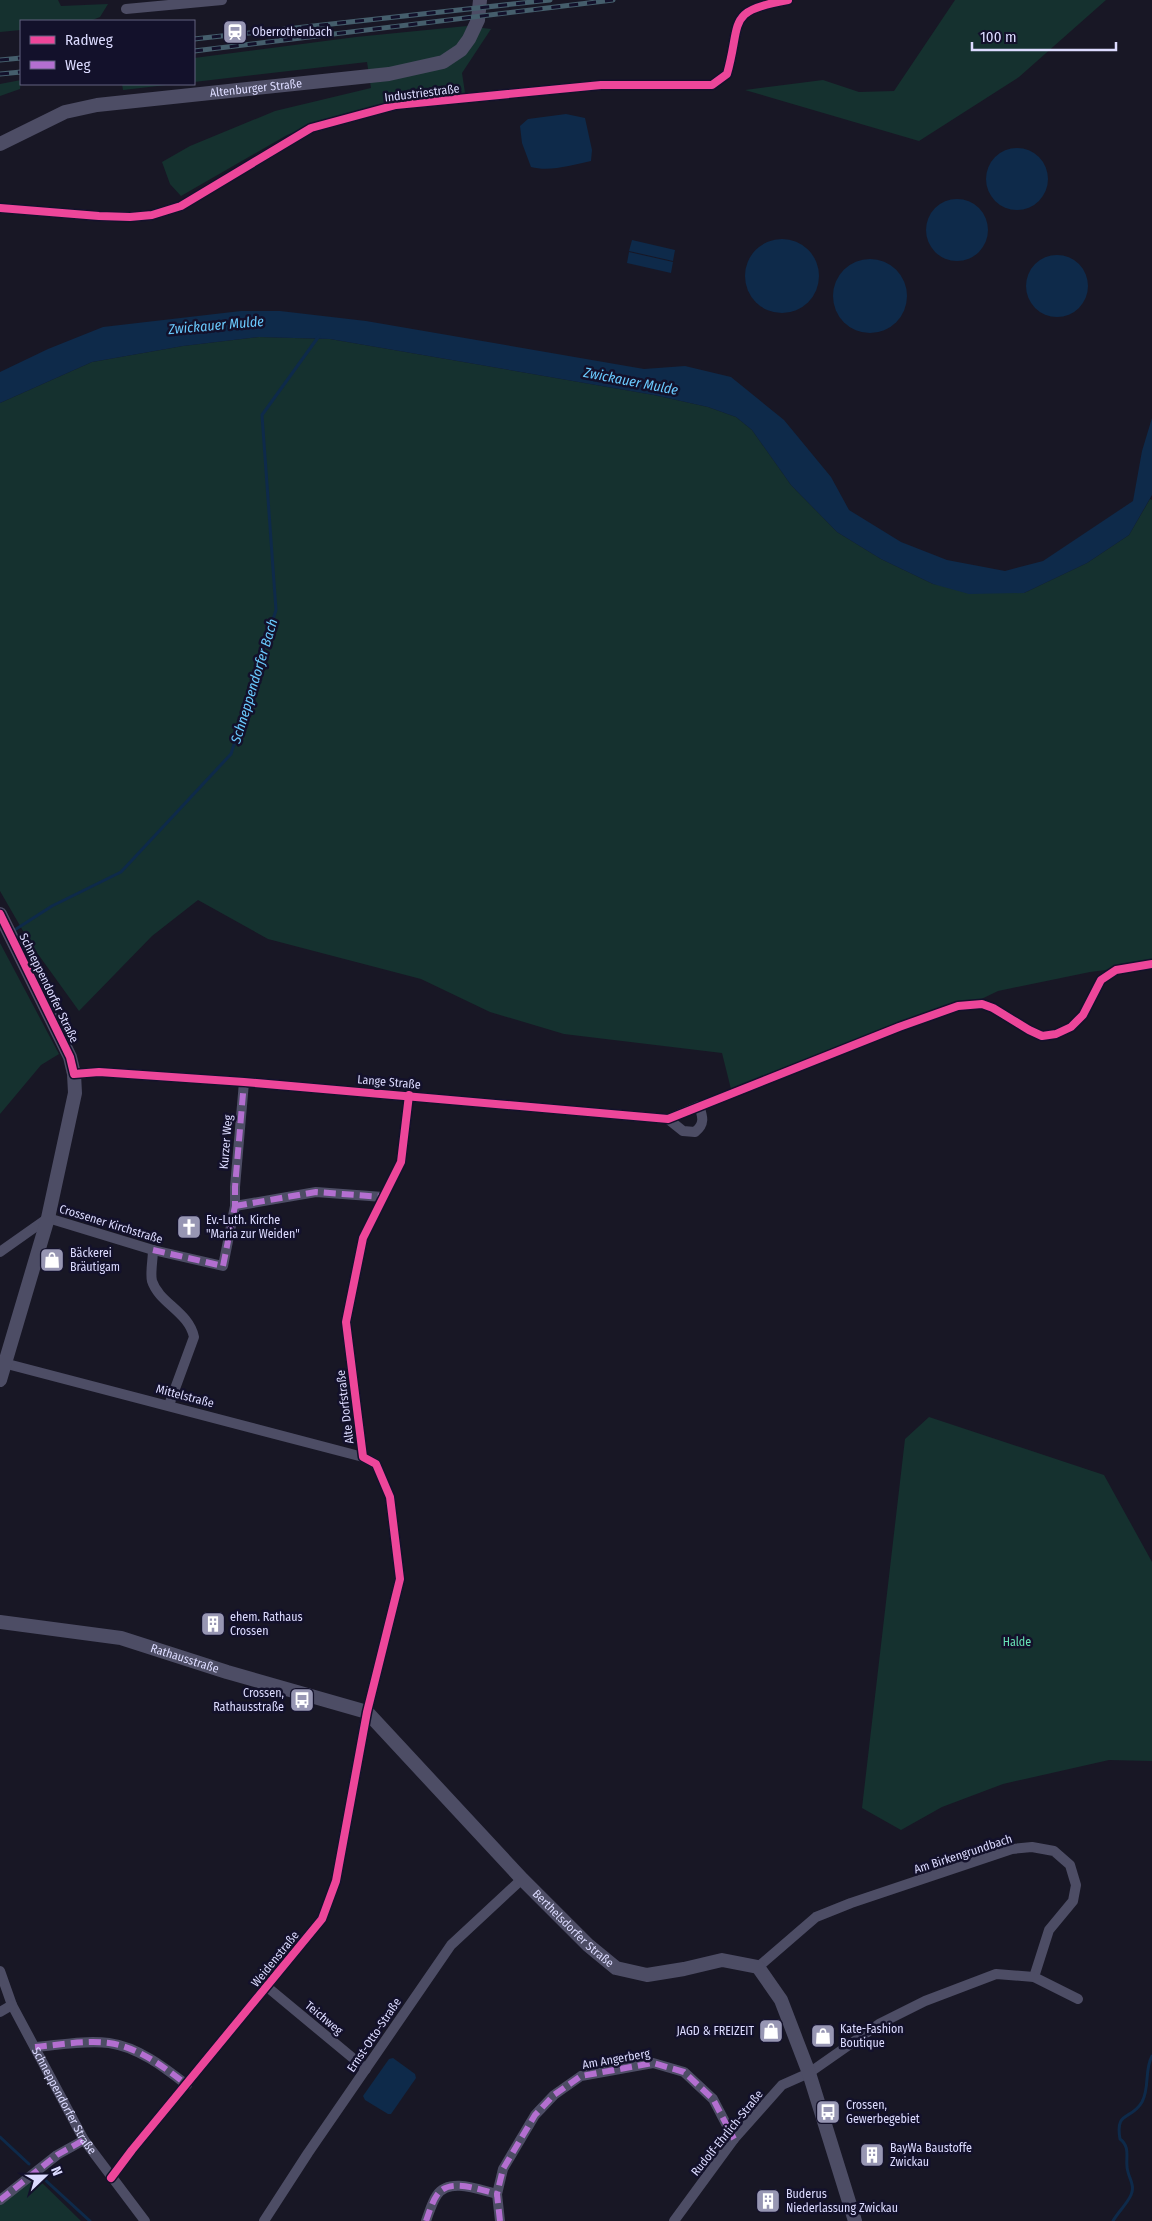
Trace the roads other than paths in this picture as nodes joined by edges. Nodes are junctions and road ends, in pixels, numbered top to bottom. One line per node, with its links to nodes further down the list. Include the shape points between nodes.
1 (222, 0): 4 (street)
2 (480, 0): 5 (street, Altenburger Straße, via 478,20 469,39 444,62 389,74 97,105 65,112)
3 (788, 0): 6 (street, Industriestraße, via 748,10 738,22 727,74 712,85 601,85 396,105 311,128 181,206 152,215 99,216)
4 (126, 9)
5 (0, 144)
6 (0, 208)
7 (0, 914): 8 (street, Schneppendorfer Straße, via 70,1057)
8 (74, 1074): 9 (street, Lange Straße, via 99,1072); 14 (street, Schneppendorfer Straße, via 76,1093 73,1111)
9 (244, 1082): 10 (street, Lange Straße); 13 (street, Kurzer Weg)
10 (409, 1095): 11 (street, Lange Straße); 12 (street, Alte Dorfstraße, via 401,1162)
11 (668, 1118)
12 (383, 1197): 13 (street, via 316,1192); 20 (street, Alte Dorfstraße, via 363,1238 346,1322)
13 (235, 1206): 15 (street, Crossener Kirchstraße, via 223,1266)
14 (48, 1218): 15 (street, Crossener Kirchstraße); 16 (street); 17 (street, Schneppendorfer Straße)
15 (153, 1250): 19 (street, via 152,1283 192,1326 194,1337)
16 (0, 1252)
17 (2, 1363): 18 (street, Schneppendorfer Straße); 19 (street, Mittelstraße)
18 (0, 1380)
19 (169, 1405): 20 (street, Mittelstraße)
20 (363, 1457): 22 (street, Alte Dorfstraße, via 376,1464 390,1497 400,1579)
21 (0, 1622): 22 (street, Rathausstraße, via 121,1638)
22 (367, 1712): 23 (street, Berthelsdorfer Straße); 27 (street, Weidenstraße, via 336,1880 322,1919)
23 (522, 1879): 24 (street, Berthelsdorfer Straße, via 588,1945 616,1968 647,1975 722,1960); 32 (street, Ernst-Otto-Straße, via 451,1945)
24 (758, 1968): 26 (street, Am Birkengrundbach, via 816,1916 1012,1849 1032,1847 1054,1851 1070,1864 1076,1885 1073,1901 1049,1930); 33 (street, via 781,2000)
25 (0, 1971): 29 (street, Schneppendorfer Straße)
26 (1034, 1977): 28 (street); 33 (street, via 996,1974 925,2001 879,2024)
27 (266, 1986): 32 (street, Teichweg); 34 (street, Weidenstraße)
28 (1078, 1998)
29 (12, 2005): 30 (street); 31 (street, Schneppendorfer Straße)
30 (0, 2012)
31 (35, 2047): 34 (street, via 83,2043 117,2045 151,2059); 36 (street, Schneppendorfer Straße)
32 (366, 2069): 41 (street, Ernst-Otto-Straße)
33 (809, 2074): 35 (street, Rudolf-Ehrlich-Straße, via 782,2086); 45 (street)
34 (186, 2085): 37 (street, Weidenstraße)
35 (734, 2139): 38 (street, Am Angerberg, via 712,2099 684,2072 654,2063 582,2076 554,2095 535,2115 503,2169); 44 (street, Rudolf-Ehrlich-Straße)
36 (84, 2140): 37 (street, Schneppendorfer Straße); 39 (street, via 58,2155)
37 (111, 2178): 40 (street, Schneppendorfer Straße)
38 (497, 2194): 42 (street, via 452,2186 437,2194); 43 (street, Am Angerberg)
39 (0, 2200)
40 (145, 2221)
41 (264, 2221)
42 (426, 2221)
43 (500, 2221)
44 (674, 2221)
45 (855, 2221)

